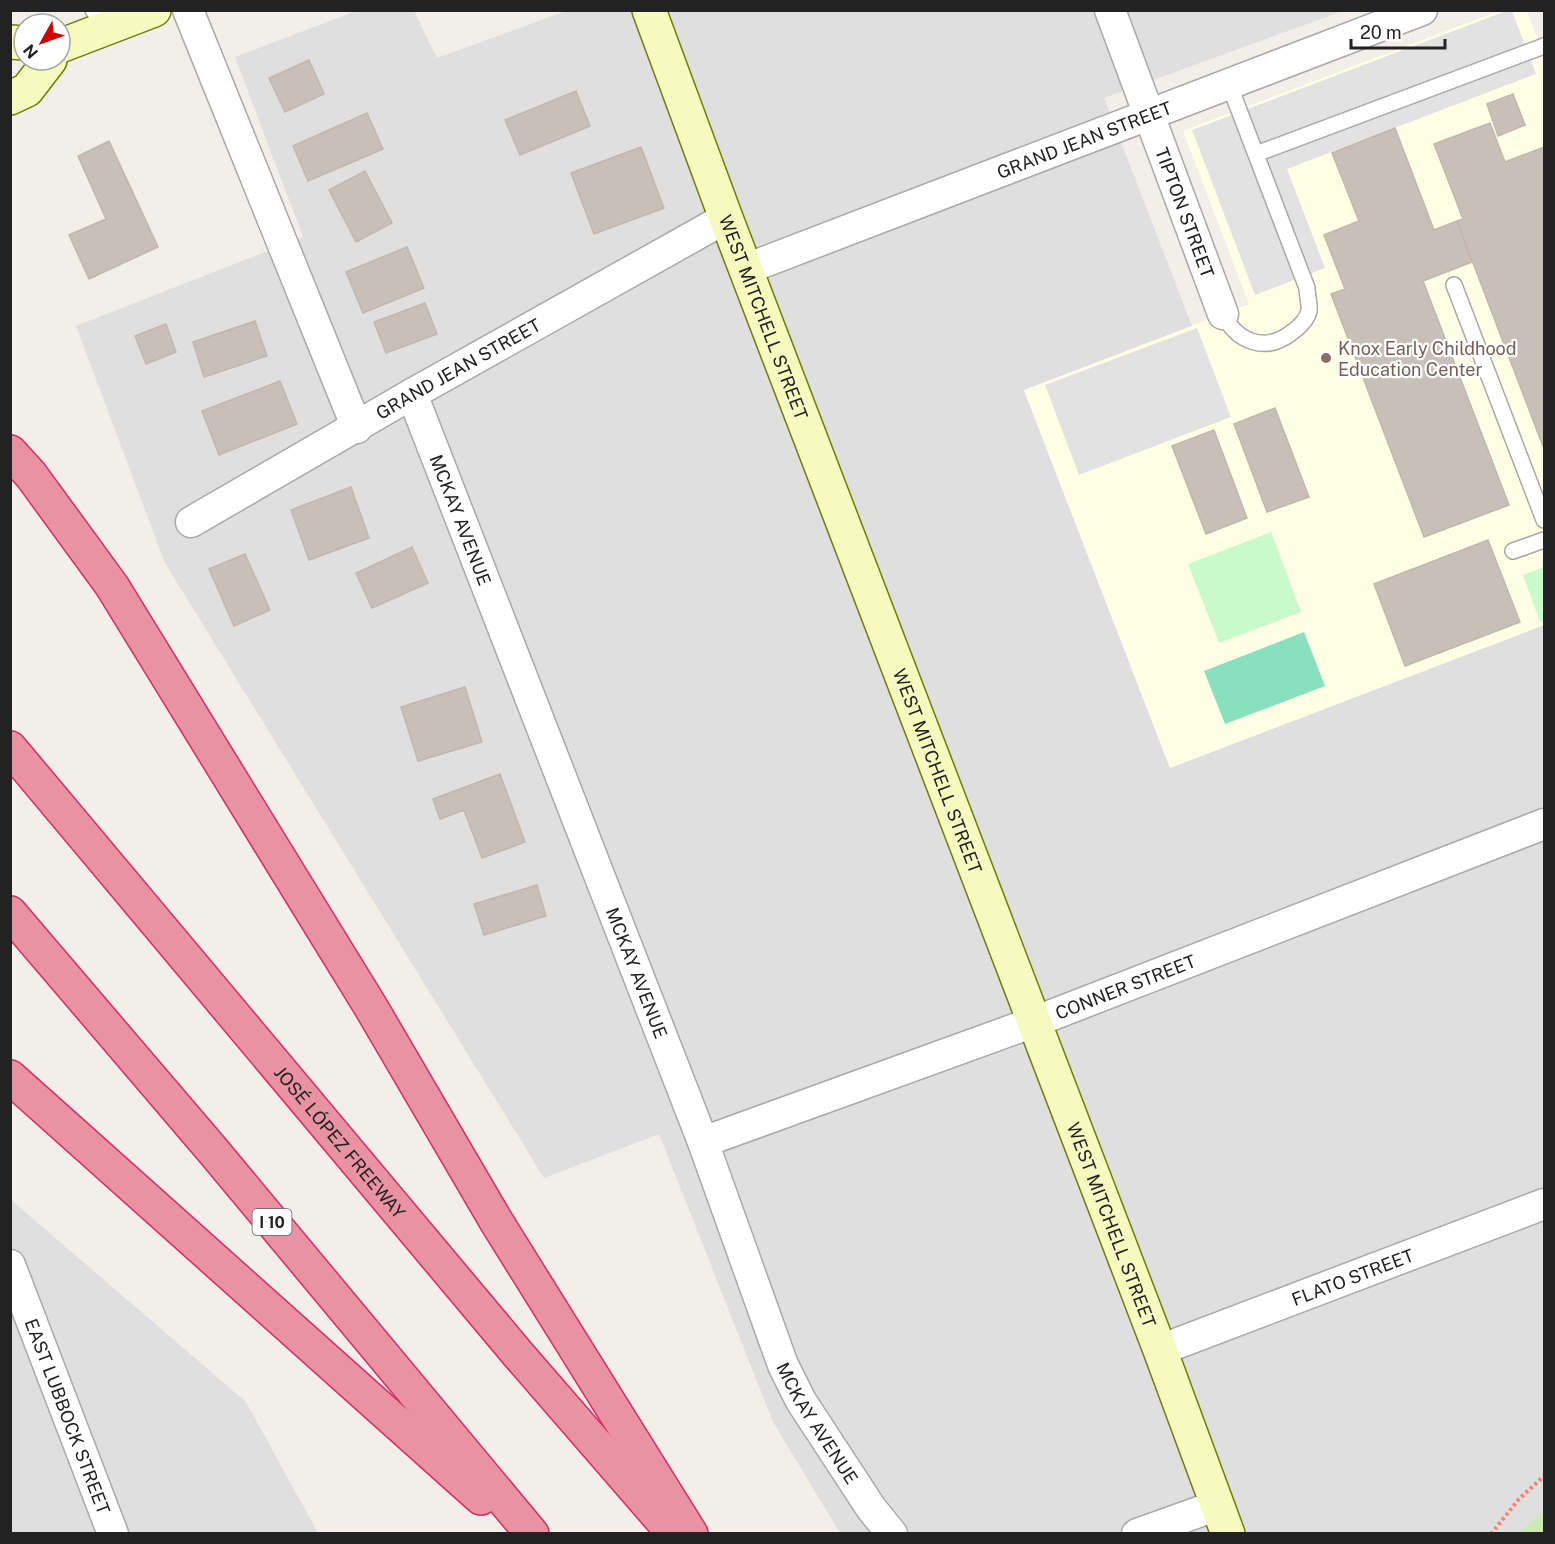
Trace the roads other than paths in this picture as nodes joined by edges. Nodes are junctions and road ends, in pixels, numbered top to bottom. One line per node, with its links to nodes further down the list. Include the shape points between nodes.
1 (154, 10): 6 (street)
2 (188, 10): 19 (street)
3 (649, 10): 14 (street, WEST MITCHELL STREET)
4 (1110, 10): 12 (street, TIPTON STREET)
5 (1422, 10): 10 (street, GRAND JEAN STREET)
6 (100, 20): 7 (street)
7 (72, 38)
8 (1545, 46): 13 (lane)
9 (41, 72): 11 (street, via 27,90)
10 (1229, 84): 12 (street, GRAND JEAN STREET); 13 (lane)
11 (10, 98)
12 (1149, 115): 15 (street, GRAND JEAN STREET); 17 (street, TIPTON STREET)
13 (1256, 154): 17 (lane, via 1307,288 1309,311 1300,326 1285,338 1270,343 1253,342 1239,335)
14 (726, 218): 15 (street, WEST MITCHELL STREET); 18 (street, GRAND JEAN STREET)
15 (746, 269): 28 (street, WEST MITCHELL STREET)
16 (1454, 285): 21 (lane)
17 (1223, 314)
18 (412, 394): 19 (street, GRAND JEAN STREET); 30 (street, MCKAY AVENUE)
19 (357, 428): 22 (street, GRAND JEAN STREET)
20 (10, 452): 39 (highway, via 112,586 372,1009 496,1221)
21 (1545, 520)
22 (191, 522)
23 (1545, 540): 24 (lane)
24 (1513, 551)
25 (10, 748): 38 (highway, JOSÉ LÓPEZ FREEWAY, via 517,1353)
26 (1545, 824): 28 (street, CONNER STREET)
27 (10, 913): 37 (highway, I 10)
28 (1034, 1022): 30 (street, CONNER STREET); 33 (street, WEST MITCHELL STREET)
29 (10, 1077): 36 (highway)
30 (703, 1142): 40 (street, MCKAY AVENUE, via 787,1374 871,1508)
31 (1545, 1204): 33 (street, FLATO STREET)
32 (10, 1265): 35 (street, EAST LUBBOCK STREET)
33 (1160, 1350): 34 (street, WEST MITCHELL STREET)
34 (1223, 1519): 41 (street)
35 (113, 1533)
36 (519, 1533)
37 (532, 1533)
38 (674, 1533)
39 (691, 1533)
40 (892, 1533)
41 (1137, 1533)

